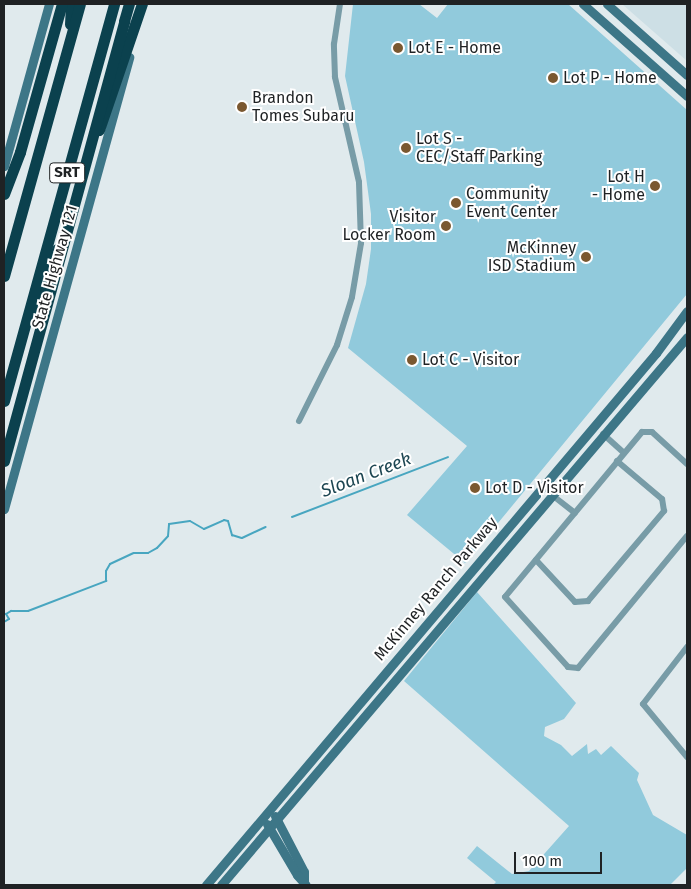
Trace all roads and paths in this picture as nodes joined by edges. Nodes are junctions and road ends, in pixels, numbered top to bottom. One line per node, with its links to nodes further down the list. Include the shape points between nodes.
1 (49, 4): 16 (main road)
2 (62, 4): 17 (highway, via 20,152)
3 (71, 4): 11 (highway)
4 (80, 4): 11 (highway, SRT)
5 (114, 4): 21 (highway, SRT)
6 (129, 4): 27 (highway, bridge)
7 (143, 4): 21 (highway, via 37,306); 31 (main road, State Highway 121)
8 (583, 4): 14 (main road)
9 (607, 4): 12 (main road)
10 (338, 6): 23 (street, via 335,82 359,182 362,233 355,284 344,326 328,368)
11 (70, 41): 18 (highway, SRT)
12 (678, 67): 13 (main road); 14 (main road)
13 (687, 75)
14 (668, 78): 15 (main road)
15 (687, 96)
16 (4, 166)
17 (4, 194)
18 (4, 276)
19 (687, 311): 24 (main road, McKinney Ranch Parkway)
20 (687, 337): 25 (main road, McKinney Ranch Parkway)
21 (19, 342): 22 (highway, SRT)
22 (4, 401)
23 (299, 421)
24 (594, 426): 25 (main road); 37 (main road, McKinney Ranch Parkway)
25 (603, 434): 26 (street); 30 (main road, McKinney Ranch Parkway)
26 (624, 453): 28 (street); 29 (street, via 642,432 648,431)
27 (4, 461)
28 (617, 461): 32 (street); 34 (street, via 662,499 664,510 588,601 575,602)
29 (687, 464)
30 (552, 494): 32 (street); 39 (main road, McKinney Ranch Parkway)
31 (4, 509)
32 (575, 513): 34 (street)
33 (687, 536): 34 (street, via 578,668 568,667 505,598)
34 (536, 560)
35 (687, 647): 36 (street, via 646,696 643,704)
36 (687, 758)
37 (271, 808): 38 (main road, McKinney Ranch Parkway); 39 (main road)
38 (264, 817): 40 (main road); 42 (main road, McKinney Ranch Parkway)
39 (276, 820): 40 (main road, McKinney Ranch Parkway); 41 (main road, via 304,872)
40 (270, 828): 41 (main road); 43 (main road, McKinney Ranch Parkway)
41 (305, 883)
42 (206, 885)
43 (221, 885)

